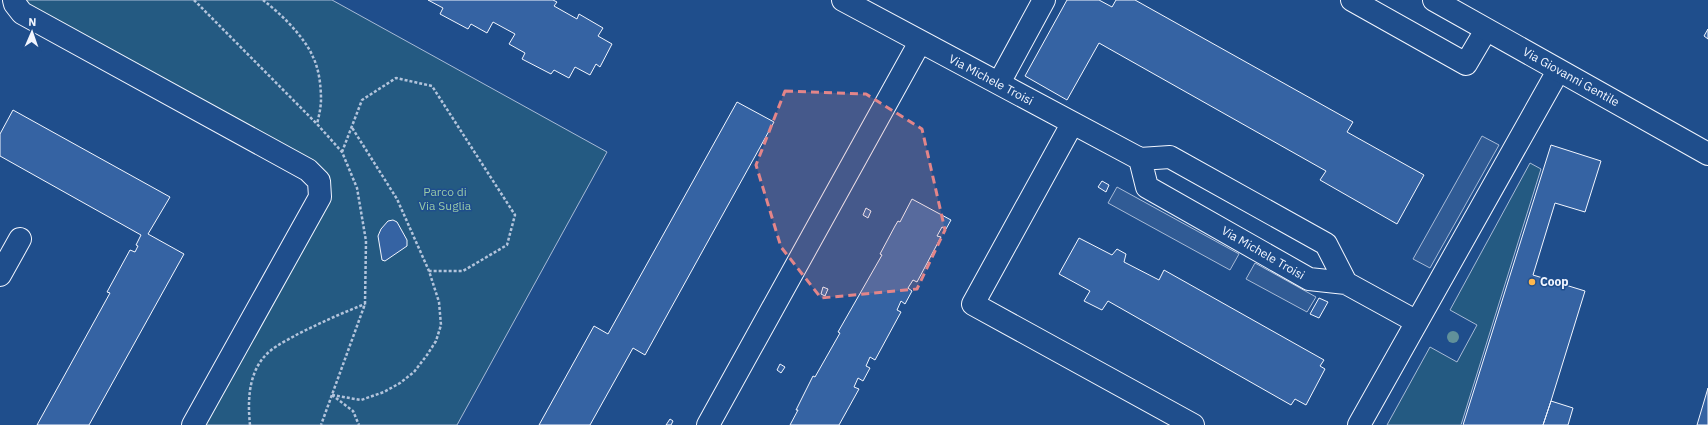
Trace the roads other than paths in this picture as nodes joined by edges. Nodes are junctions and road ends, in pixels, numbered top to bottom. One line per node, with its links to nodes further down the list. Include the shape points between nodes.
1 (14, 0): 17 (street, via 22,13 308,170 319,181 320,197)
2 (843, 0): 7 (street, Via Michele Troisi)
3 (1044, 0): 9 (street)
4 (1352, 0): 6 (street, via 1466,64)
5 (1434, 0): 6 (street, Via Giovanni Gentile)
6 (1486, 30): 8 (street, Via Giovanni Gentile)
7 (920, 42): 9 (street, Via Michele Troisi); 18 (street)
8 (1558, 70): 11 (street, Via Giovanni Gentile); 16 (street)
9 (999, 83): 10 (street, Via Michele Troisi)
10 (1072, 124): 12 (street, Via Michele Troisi); 19 (street, via 973,304)
11 (1708, 154)
12 (1140, 159): 15 (street, Via Michele Troisi, via 1147,187 1309,279); 15 (street, via 1170,157 1326,244)
13 (20, 239): 14 (street)
14 (0, 275)
15 (1346, 283): 16 (street, Via Michele Troisi)
16 (1417, 322): 20 (street)
17 (193, 425)
18 (708, 425)
19 (1193, 425)
20 (1359, 425)

